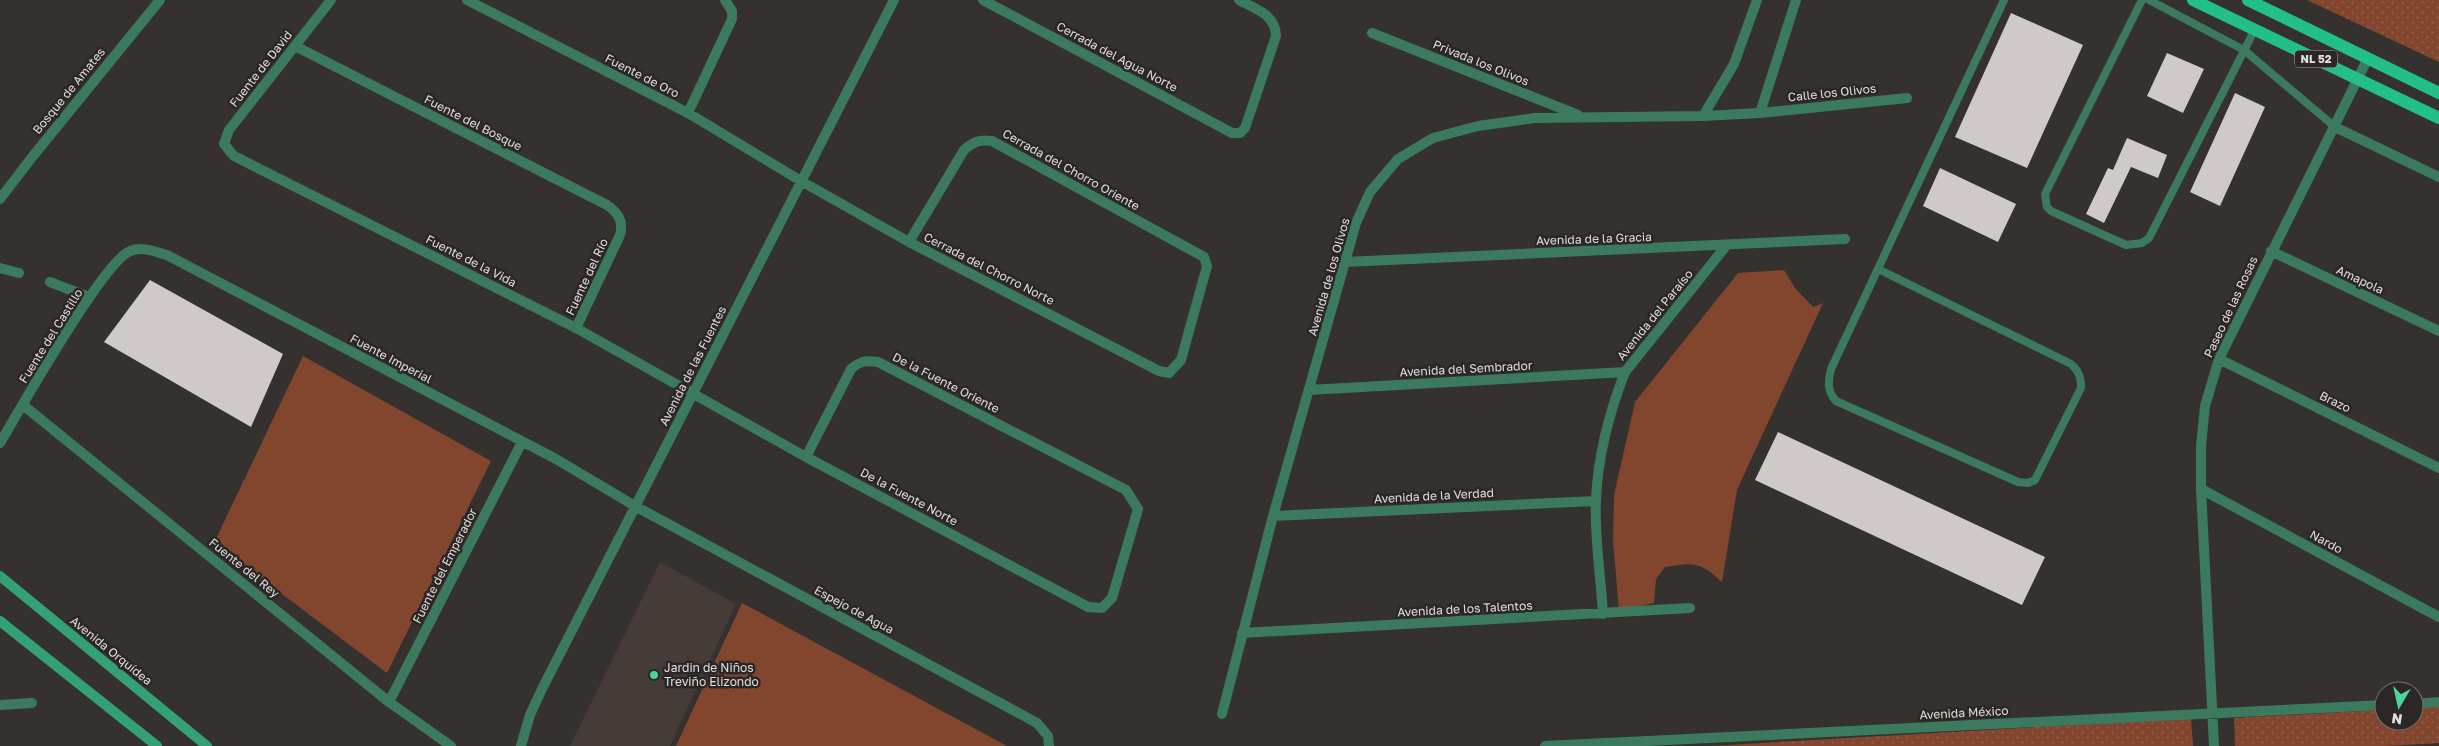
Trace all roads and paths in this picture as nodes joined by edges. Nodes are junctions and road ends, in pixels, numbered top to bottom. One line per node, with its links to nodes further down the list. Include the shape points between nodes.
1 (160, 0): 32 (street, Bosque de Amates)
2 (331, 0): 17 (street, Fuente de David)
3 (467, 0): 24 (street, Fuente de Oro)
4 (725, 0): 24 (street, via 732,11 732,19)
5 (894, 0): 31 (street, Avenida de las Fuentes)
6 (983, 0): 7 (street, Cerrada del Agua Norte, via 1232,133 1240,133 1245,128 1276,28 1264,13)
7 (1239, 0)
8 (1757, 0): 26 (street, via 1734,64)
9 (1796, 0): 23 (street)
10 (2004, 0): 41 (lane)
11 (2142, 0): 18 (lane, via 2045,194 2051,212 2126,245 2149,238)
12 (2150, 0): 18 (lane)
13 (2193, 0): 15 (main road, NL 52)
14 (2248, 0): 19 (main road)
15 (2255, 29): 18 (lane); 20 (main road, NL 52)
16 (1372, 33): 25 (street, Privada los Olivos)
17 (295, 46): 29 (street, Fuente de David, via 229,130 224,144); 33 (street, Fuente del Bosque, via 607,205 617,212 621,221)
18 (2244, 50): 28 (lane)
19 (2368, 58): 20 (street, Paseo de las Rosas); 21 (main road)
20 (2357, 78): 27 (main road, NL 52); 28 (street, Paseo de las Rosas)
21 (2439, 93)
22 (1907, 98): 23 (street, Calle los Olivos)
23 (1760, 113): 26 (street, Avenida de los Olivos)
24 (688, 114): 31 (street, Fuente de Oro)
25 (1581, 116): 26 (street, Avenida de los Olivos); 39 (street, Avenida de los Olivos, via 1478,126 1433,138 1398,159 1370,192)
26 (1703, 116)
27 (2439, 118)
28 (2335, 128): 30 (street); 38 (street, Paseo de las Rosas)
29 (234, 156): 45 (street, Fuente de la Vida)
30 (2439, 176)
31 (801, 181): 35 (street, Cerrada del Chorro Norte); 51 (street, Avenida de las Fuentes)
32 (0, 200)
33 (620, 236): 45 (street, Fuente del Río)
34 (1845, 239): 36 (street, Avenida de la Gracia)
35 (909, 242): 49 (street, Cerrada del Chorro Norte, via 1159,371); 49 (street, Cerrada del Chorro Oriente, via 964,150 973,142 992,141 1204,257 1206,266 1181,360)
36 (1726, 246): 39 (street, Avenida de la Gracia); 48 (street, Avenida del Paraíso)
37 (131, 250): 44 (street, Fuente del Castillo, via 118,257); 53 (street, Fuente Imperial, via 145,248 167,256)
38 (2271, 251): 46 (street, Amapola); 47 (street, Paseo de las Rosas)
39 (1345, 262): 50 (street, Avenida de los Olivos)
40 (0, 268): 42 (street)
41 (1878, 269): 41 (lane, via 1831,369 1830,394 1836,401 2018,482 2035,480 2081,388 2078,370)
42 (20, 273)
43 (50, 282): 44 (street)
44 (89, 297): 52 (street, Fuente del Castillo)
45 (576, 328): 51 (street, Fuente de la Vida)
46 (2439, 331)
47 (2219, 359): 56 (street, Brazo); 57 (street, Paseo de las Rosas, via 2205,406)
48 (1625, 372): 50 (street, Avenida del Sembrador); 58 (street, Avenida del Paraíso, via 1609,419)
49 (1169, 373)
50 (1309, 390): 60 (street, Avenida de los Olivos)
51 (694, 394): 55 (street, De la Fuente Norte); 59 (street, Avenida de las Fuentes)
52 (23, 405): 54 (street, Fuente del Castillo); 68 (street, Fuente del Rey)
53 (522, 442): 59 (street, Fuente Imperial); 68 (street, Fuente del Emperador)
54 (0, 443)
55 (806, 457): 62 (street, De la Fuente Norte, via 1088,607 1102,608); 62 (street, De la Fuente Oriente, via 851,369 859,362 878,362 1130,494 1138,509)
56 (2439, 468)
57 (2201, 489): 65 (street, Nardo); 75 (street, Paseo de las Rosas)
58 (1596, 501): 60 (street, Avenida de la Verdad); 64 (street, Avenida del Paraíso)
59 (635, 506): 79 (street, Avenida de las Fuentes, via 542,689); 80 (street, Espejo de Agua, via 1037,723 1048,736)
60 (1274, 516): 67 (street, Avenida de los Olivos)
61 (0, 576): 77 (street, Avenida Orquídea)
62 (1112, 598)
63 (1690, 608): 64 (street, Avenida de los Talentos)
64 (1603, 614): 67 (street, Avenida de los Talentos)
65 (2439, 617)
66 (0, 621): 76 (street)
67 (1242, 633): 74 (street, Avenida de los Olivos)
68 (389, 702): 78 (street, Fuente del Rey)
69 (2439, 702): 70 (street)
70 (2424, 703)
71 (32, 704): 72 (street)
72 (0, 705)
73 (2374, 706): 75 (street, Avenida México)
74 (1222, 714)
75 (2212, 714): 81 (street, Avenida México); 82 (street, Paseo de las Rosas)
76 (157, 746)
77 (207, 746)
78 (451, 746)
79 (521, 746)
80 (1049, 746)
81 (1545, 746)
82 (2214, 746)

